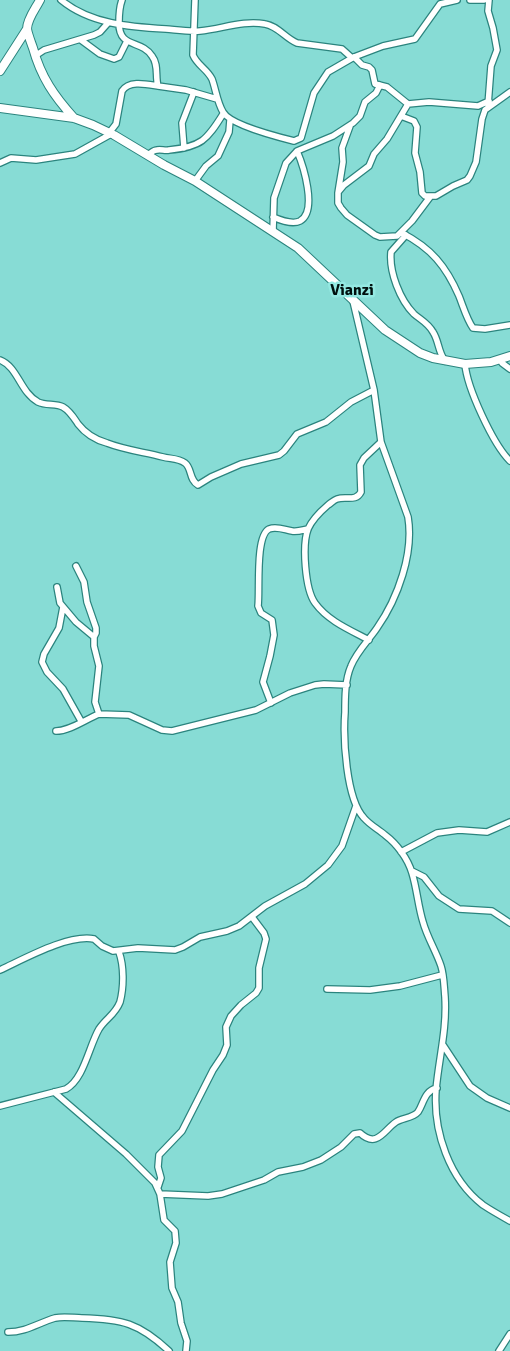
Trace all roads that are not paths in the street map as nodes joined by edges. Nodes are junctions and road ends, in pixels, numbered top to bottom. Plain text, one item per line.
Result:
1 (40, 0) edge
2 (61, 0) edge
3 (122, 0) edge
4 (195, 0) edge
5 (457, 0) edge
6 (470, 0) edge
7 (484, 0) edge
8 (489, 0) edge
9 (108, 23) junction
10 (119, 24) junction
11 (27, 30) junction
12 (194, 31) junction
13 (81, 40) junction
14 (127, 41) junction
15 (35, 56) junction
16 (353, 57) junction
17 (0, 71) edge
18 (380, 85) junction
19 (158, 86) junction
20 (194, 92) junction
21 (510, 92) edge
22 (218, 99) junction
23 (489, 102) junction
24 (408, 104) junction
25 (0, 108) edge
26 (487, 109) junction
27 (223, 114) junction
28 (401, 116) junction
29 (74, 118) junction
30 (230, 120) junction
31 (350, 126) junction
32 (110, 133) junction
33 (184, 148) junction
34 (297, 150) junction
35 (147, 155) junction
36 (0, 163) edge
37 (195, 181) junction
38 (338, 194) junction
39 (430, 197) junction
40 (273, 217) junction
41 (273, 231) junction
42 (404, 234) junction
43 (353, 301) junction
44 (510, 325) edge
45 (510, 356) edge
46 (500, 359) junction
47 (0, 360) edge
48 (445, 361) junction
49 (465, 364) junction
50 (510, 369) edge
51 (374, 390) junction
52 (381, 442) junction
53 (510, 461) edge
54 (308, 529) junction
55 (76, 566) dead end
56 (57, 587) dead end
57 (64, 607) junction
58 (94, 637) junction
59 (369, 640) junction
60 (346, 685) junction
61 (271, 703) junction
62 (99, 714) junction
63 (82, 721) junction
64 (56, 731) dead end
65 (356, 806) junction
66 (510, 822) edge
67 (402, 852) junction
68 (412, 871) junction
69 (252, 917) junction
70 (510, 923) edge
71 (119, 952) junction
72 (0, 970) edge
73 (442, 975) junction
74 (327, 989) dead end
75 (444, 1045) junction
76 (437, 1088) junction
77 (54, 1092) junction
78 (0, 1106) edge
79 (510, 1108) edge
80 (158, 1187) junction
81 (160, 1194) junction
82 (510, 1221) edge
83 (8, 1332) dead end
84 (510, 1334) edge
85 (169, 1351) edge
86 (186, 1351) edge
87 (499, 1351) edge

1 - 11 street
2 - 9 street
3 - 10 street
4 - 12 street
5 - 16 street
6 - 7 street
8 - 23 street
9 - 10 street
9 - 13 street
10 - 12 street
10 - 14 street
11 - 15 street
11 - 17 street
12 - 16 street
12 - 22 street
13 - 14 street
13 - 15 street
14 - 19 street
15 - 29 street
16 - 18 street
16 - 30 street
18 - 24 street
18 - 31 street
19 - 20 street
19 - 32 street
20 - 22 street
20 - 33 street
21 - 26 street
22 - 27 street
23 - 24 street
23 - 26 street
24 - 28 street
25 - 29 street
26 - 39 street
27 - 30 street
27 - 33 street
28 - 38 street
28 - 39 street
29 - 32 street
30 - 37 street
31 - 34 street
31 - 38 street
32 - 35 street
32 - 36 street
33 - 35 street
34 - 40 street
34 - 40 street
35 - 37 street
37 - 41 street
38 - 42 street
39 - 42 street
40 - 41 street
41 - 43 street
42 - 44 street
42 - 48 street
43 - 48 street
43 - 51 street
45 - 46 street
46 - 49 street
46 - 50 street
47 - 51 street
48 - 49 street
49 - 53 street
51 - 52 street
52 - 54 street
52 - 59 street
54 - 59 street
54 - 61 street
55 - 58 street
56 - 57 street
57 - 58 street
57 - 63 street
58 - 62 street
59 - 60 street
60 - 61 street
60 - 65 street
61 - 62 street
62 - 63 street
63 - 64 street
65 - 67 street
65 - 69 street
66 - 67 street
67 - 68 street
68 - 70 street
68 - 73 street
69 - 71 street
69 - 80 street
71 - 72 street
71 - 77 street
73 - 74 street
73 - 75 street
75 - 76 street
75 - 79 street
76 - 81 street
76 - 82 street
77 - 78 street
77 - 80 street
80 - 81 street
81 - 86 street
83 - 85 street
84 - 87 street

